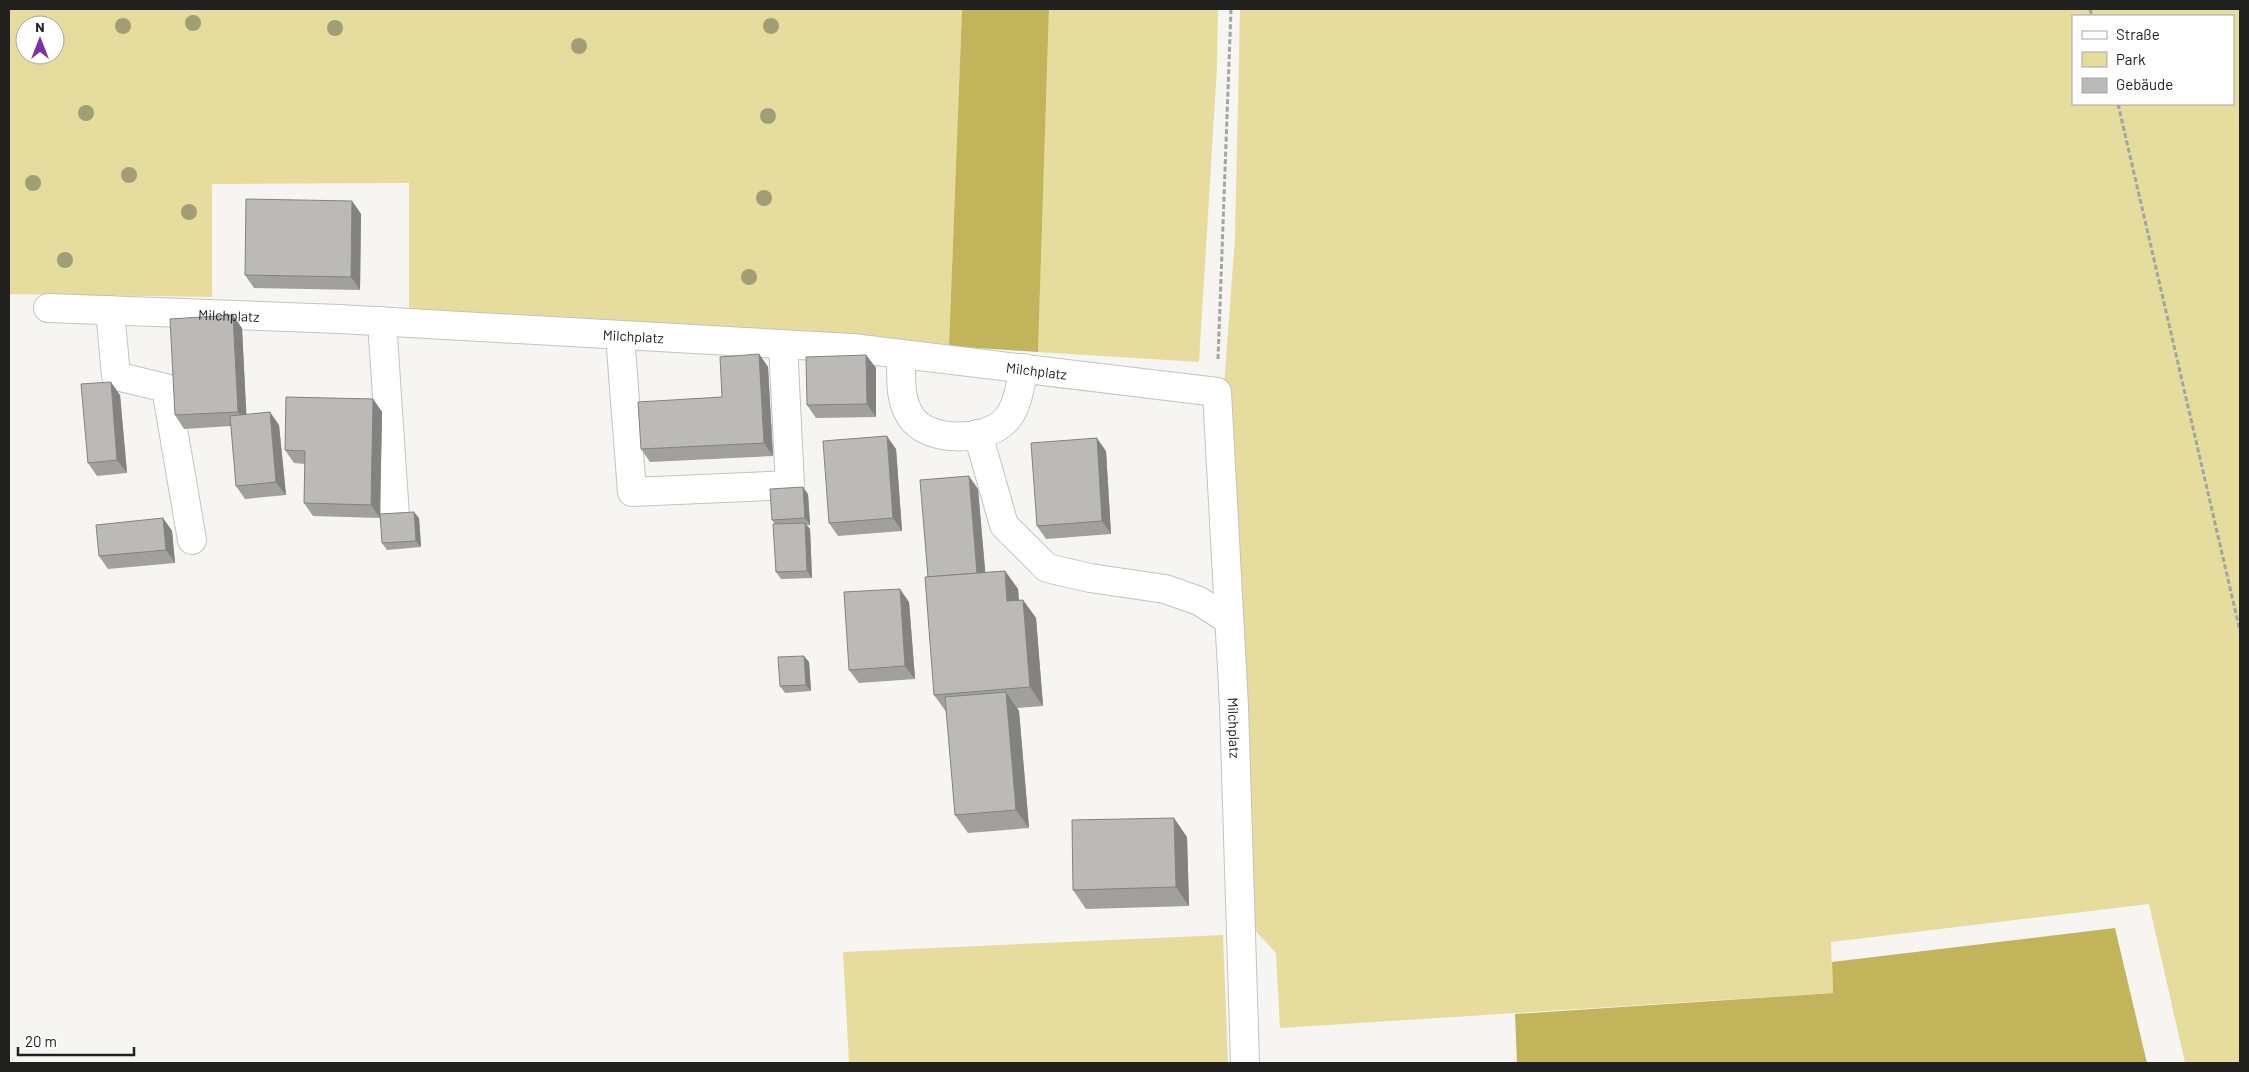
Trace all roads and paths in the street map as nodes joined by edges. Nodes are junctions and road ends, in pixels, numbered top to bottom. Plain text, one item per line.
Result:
1 (1231, 9) edge
2 (2118, 105) edge
3 (48, 308) dead end
4 (110, 310) junction
5 (382, 321) junction
6 (620, 335) junction
7 (783, 344) junction
8 (901, 354) junction
9 (1024, 368) junction
10 (1217, 392) junction
11 (978, 434) junction
12 (395, 516) edge
13 (192, 540) dead end
14 (1229, 620) junction
15 (2240, 631) edge
16 (1245, 1063) edge

1 - 10 path
2 - 15 path
3 - 4 street, Milchplatz
4 - 5 street, Milchplatz
4 - 13 street
5 - 6 street, Milchplatz
5 - 12 street
6 - 7 street, Milchplatz
6 - 7 street
7 - 8 street, Milchplatz
8 - 9 street, Milchplatz
8 - 11 street
9 - 10 street, Milchplatz
9 - 11 street
10 - 14 street, Milchplatz
11 - 14 street
14 - 16 street, Milchplatz

